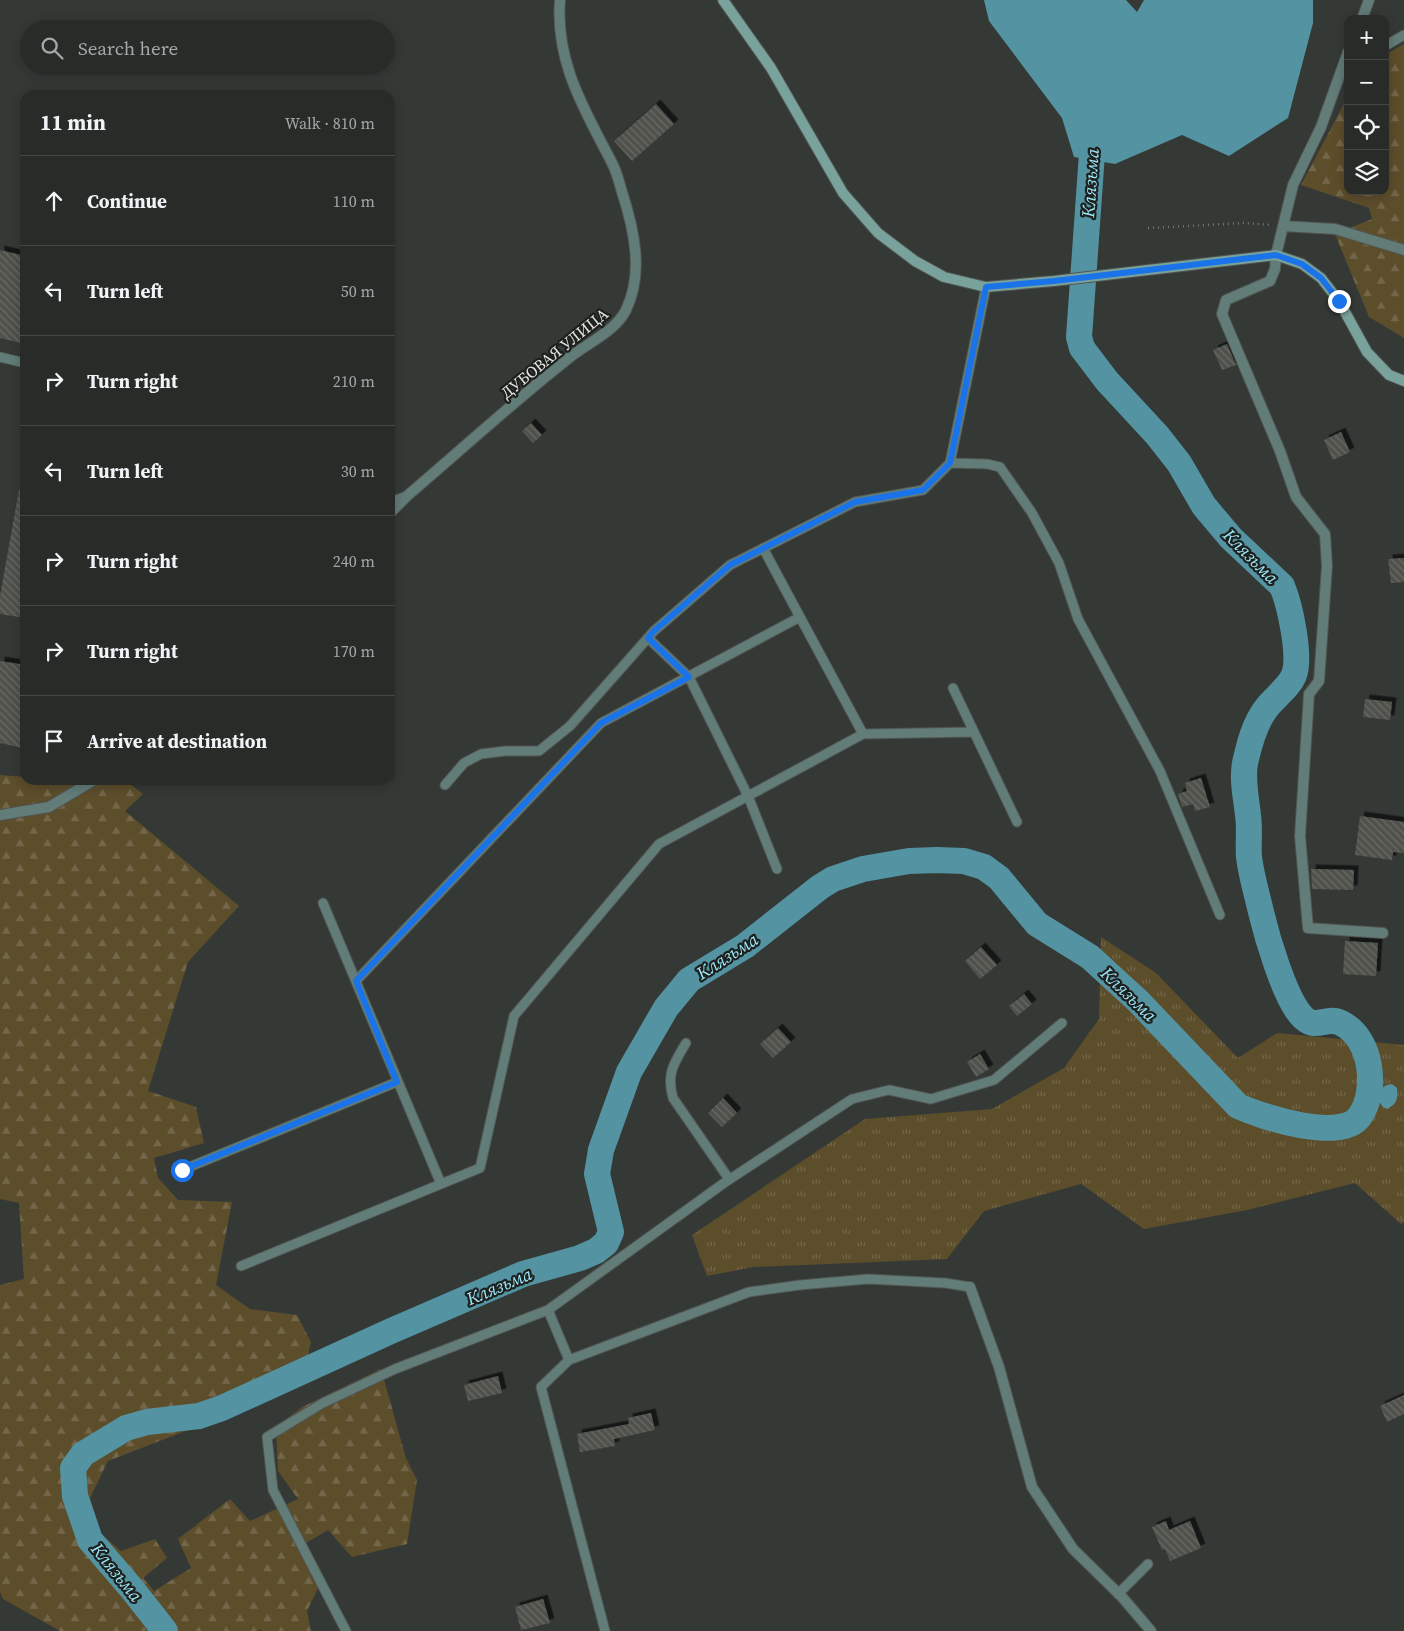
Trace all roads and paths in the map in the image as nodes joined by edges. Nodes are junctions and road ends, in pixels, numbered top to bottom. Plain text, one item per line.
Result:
1 (560, 0) edge
2 (723, 0) edge
3 (1369, 0) edge
4 (1363, 15) edge
5 (1404, 35) edge
6 (1389, 44) edge
7 (1344, 69) edge
8 (1283, 226) junction
9 (1148, 228) dead end
10 (1404, 250) edge
11 (1276, 255) junction
12 (986, 287) junction
13 (0, 357) edge
14 (20, 362) edge
15 (1404, 381) edge
16 (950, 463) junction
17 (407, 496) junction
18 (395, 500) edge
19 (395, 508) edge
20 (763, 548) junction
21 (800, 617) junction
22 (648, 638) junction
23 (689, 677) junction
24 (953, 688) dead end
25 (974, 732) junction
26 (863, 734) junction
27 (86, 785) edge
28 (445, 785) dead end
29 (748, 796) junction
30 (0, 815) edge
31 (1017, 822) dead end
32 (777, 869) dead end
33 (323, 903) dead end
34 (1220, 915) dead end
35 (1383, 933) dead end
36 (356, 981) junction
37 (1062, 1023) dead end
38 (686, 1043) dead end
39 (397, 1082) junction
40 (182, 1170) dead end
41 (729, 1179) junction
42 (441, 1184) junction
43 (241, 1266) dead end
44 (970, 1288) joint
45 (548, 1310) junction
46 (569, 1360) junction
47 (1148, 1564) dead end
48 (1118, 1594) junction
49 (346, 1631) edge
50 (605, 1631) edge
51 (1151, 1631) edge

1 - 17 street, ДУБОВАЯ УЛИЦА
2 - 12 street
3 - 4 street
5 - 6 lane
7 - 8 street
8 - 9 path
8 - 10 street
8 - 11 street
11 - 12 street
11 - 15 street
11 - 35 street
12 - 16 lane
13 - 14 lane
16 - 20 lane
16 - 34 lane
17 - 18 lane
17 - 19 street, ДУБОВАЯ УЛИЦА
20 - 21 lane
20 - 22 lane
21 - 23 lane
21 - 26 lane
22 - 23 lane
22 - 28 lane
23 - 29 lane
23 - 36 lane
24 - 25 lane
25 - 26 lane
25 - 31 lane
26 - 29 lane
27 - 30 street
29 - 32 lane
29 - 42 lane
33 - 36 lane
36 - 39 lane
37 - 41 lane
38 - 41 lane
39 - 40 lane
39 - 42 lane
41 - 45 lane
42 - 43 lane
44 - 46 lane
44 - 48 street
45 - 46 lane
45 - 49 lane
46 - 50 lane
47 - 48 lane
48 - 51 street

